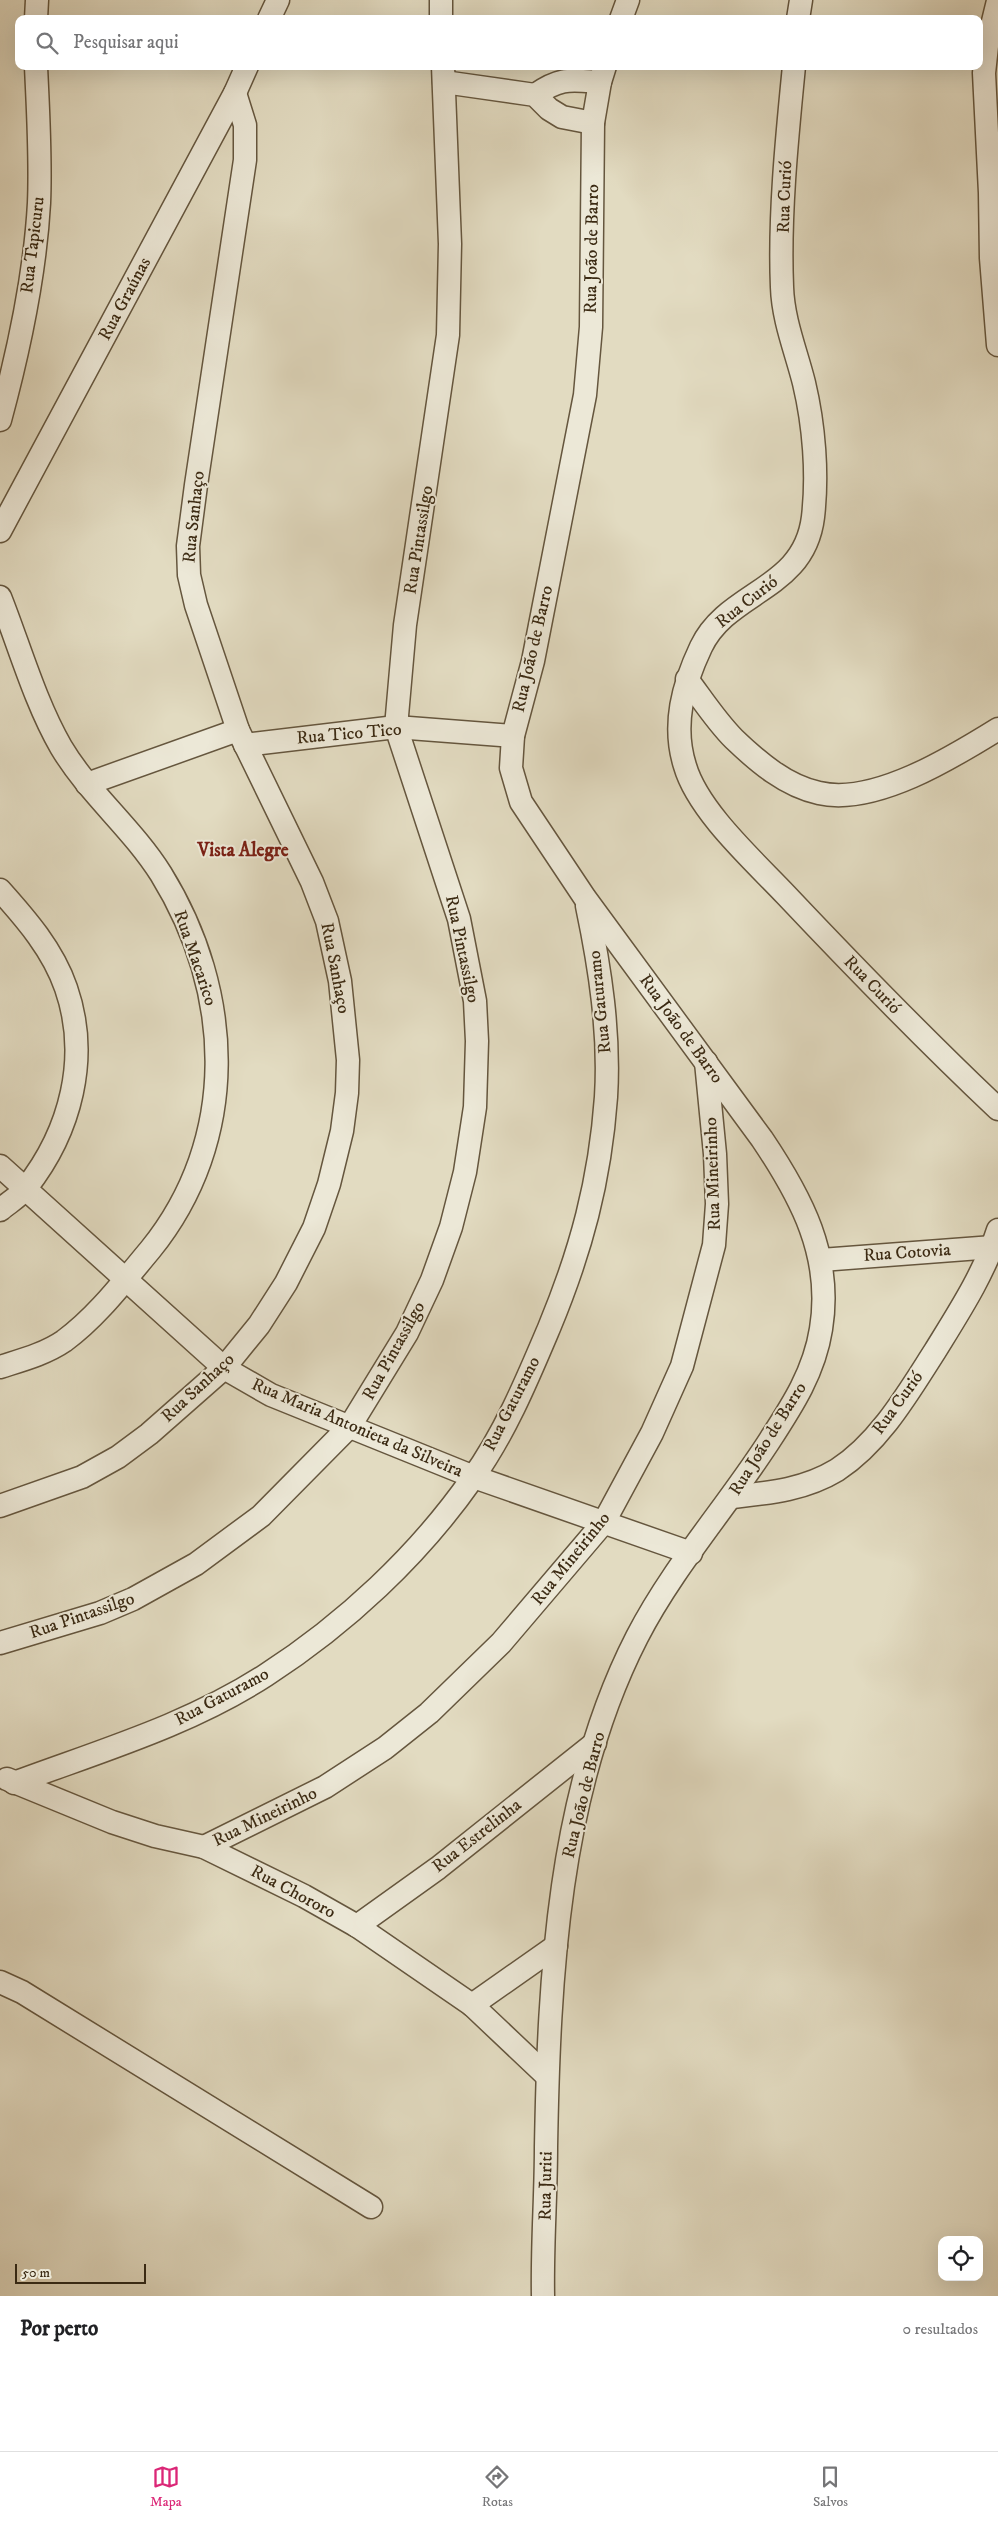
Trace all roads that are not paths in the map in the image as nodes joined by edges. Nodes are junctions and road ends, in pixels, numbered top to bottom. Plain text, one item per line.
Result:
1 (37, 0) edge
2 (278, 0) edge
3 (440, 0) edge
4 (628, 0) edge
5 (801, 0) edge
6 (998, 1) edge
7 (36, 15) edge
8 (271, 15) edge
9 (441, 15) edge
10 (622, 15) edge
11 (799, 15) edge
12 (36, 70) edge
13 (245, 70) edge
14 (794, 70) edge
15 (444, 74) edge
16 (603, 74) edge
17 (235, 93) junction
18 (535, 95) junction
19 (594, 123) junction
20 (994, 258) edge
21 (998, 346) edge
22 (0, 420) edge
23 (2, 519) edge
24 (0, 597) edge
25 (687, 680) junction
26 (396, 727) junction
27 (998, 729) edge
28 (513, 736) junction
29 (242, 737) junction
30 (87, 784) junction
31 (0, 890) edge
32 (585, 898) junction
33 (706, 1061) junction
34 (998, 1109) edge
35 (0, 1166) edge
36 (25, 1190) junction
37 (0, 1210) edge
38 (995, 1239) edge
39 (821, 1260) junction
40 (126, 1280) junction
41 (0, 1367) edge
42 (224, 1368) junction
43 (350, 1426) junction
44 (474, 1477) junction
45 (732, 1497) junction
46 (0, 1506) edge
47 (604, 1522) junction
48 (691, 1553) junction
49 (0, 1643) edge
50 (595, 1743) junction
51 (7, 1779) edge
52 (204, 1847) junction
53 (357, 1926) junction
54 (556, 1946) junction
55 (0, 1982) edge
56 (472, 2005) junction
57 (547, 2076) junction
58 (371, 2207) dead end
59 (543, 2296) edge

1 - 7 street
2 - 8 street
3 - 9 street
4 - 10 street
5 - 11 street
6 - 20 street
12 - 22 street, Rua Tapicuru
13 - 17 street, Rua Graúnas
14 - 25 street, Rua Curió
15 - 18 street
15 - 26 street, Rua Pintassilgo
16 - 18 street
16 - 19 street, Rua João de Barro
17 - 23 street, Rua Graúnas
17 - 29 street, Rua Sanhaço
18 - 19 street
19 - 28 street, Rua João de Barro
20 - 21 street
24 - 30 street, Rua Macarico
25 - 27 street
25 - 34 street, Rua Curió
26 - 28 street, Rua Tico Tico
26 - 29 street, Rua Tico Tico
26 - 43 street, Rua Pintassilgo
28 - 32 street, Rua João de Barro
29 - 30 street, Rua Tico Tico
29 - 42 street, Rua Sanhaço
30 - 40 street, Rua Macarico
31 - 36 street
32 - 33 street, Rua João de Barro
32 - 44 street, Rua Gaturamo
33 - 39 street, Rua João de Barro
33 - 47 street, Rua Mineirinho
35 - 36 street, Rua Maria Antonieta da Silveira
36 - 37 street
36 - 40 street, Rua Maria Antonieta da Silveira
38 - 39 street, Rua Cotovia
38 - 45 street, Rua Curió
39 - 45 street, Rua João de Barro
40 - 41 street, Rua Macarico
40 - 42 street, Rua Maria Antonieta da Silveira
42 - 43 street, Rua Maria Antonieta da Silveira
42 - 46 street, Rua Sanhaço
43 - 44 street, Rua Maria Antonieta da Silveira
43 - 49 street, Rua Pintassilgo
44 - 47 street, Rua Maria Antonieta da Silveira
44 - 51 street, Rua Gaturamo
45 - 48 street, Rua João de Barro
47 - 48 street, Rua Maria Antonieta da Silveira
47 - 52 street, Rua Mineirinho
48 - 50 street, Rua João de Barro
50 - 53 street, Rua Estrelinha
50 - 54 street, Rua João de Barro
51 - 52 street, Rua Chororo
52 - 53 street, Rua Chororo
53 - 56 street, Rua Chororo
54 - 56 street
54 - 57 street, Rua João de Barro
55 - 58 street
56 - 57 street, Rua Chororo
57 - 59 street, Rua Juriti

